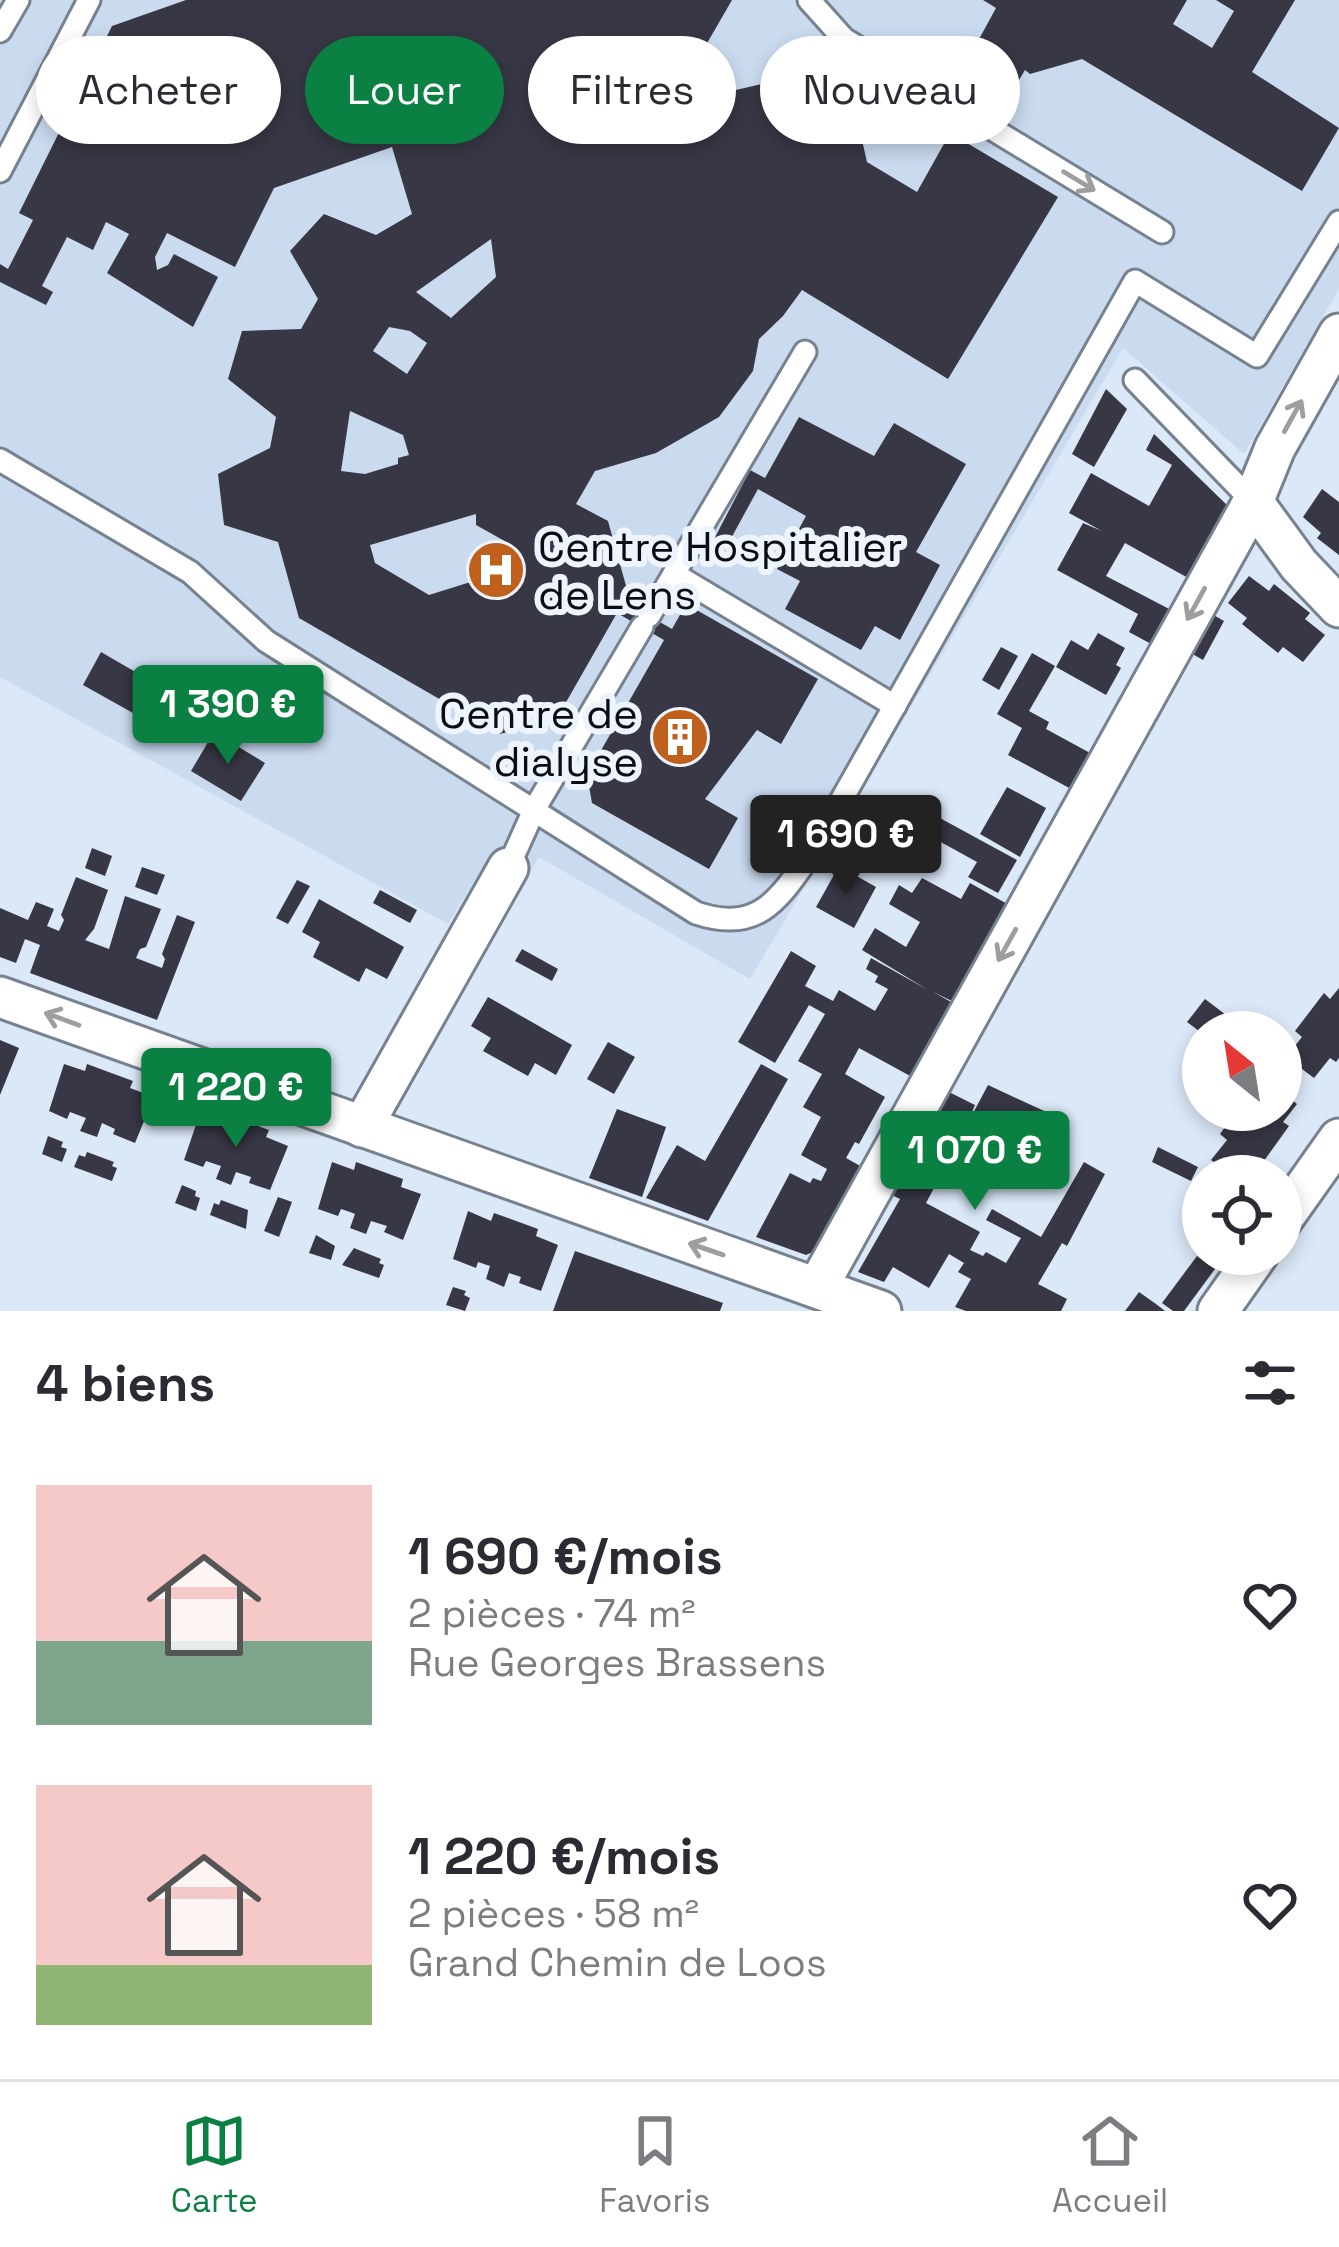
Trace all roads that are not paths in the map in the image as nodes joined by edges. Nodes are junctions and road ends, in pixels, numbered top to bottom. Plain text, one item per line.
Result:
1 (18, 0) edge
2 (89, 0) edge
3 (808, 0) edge
4 (0, 31) edge
5 (0, 171) edge
6 (1339, 222) edge
7 (1162, 232) dead end
8 (1339, 334) edge
9 (805, 352) dead end
10 (1135, 380) dead end
11 (0, 460) edge
12 (1253, 502) junction
13 (674, 574) junction
14 (1339, 607) edge
15 (895, 706) junction
16 (535, 808) junction
17 (508, 868) joint
18 (0, 997) edge
19 (362, 1127) junction
20 (1339, 1139) edge
21 (1302, 1191) edge
22 (1243, 1275) edge
23 (817, 1288) junction
24 (881, 1311) edge
25 (1217, 1311) edge

1 - 4 lane
2 - 5 lane
3 -> 7 lane
6 - 15 lane
12 -> 8 street
9 - 13 lane
10 - 12 lane
11 - 16 lane
12 - 14 street
12 -> 23 street
13 - 15 lane
13 - 16 lane
15 - 16 lane
16 - 17 lane
17 - 19 street
19 -> 18 street
23 -> 19 street
20 - 21 street
22 - 25 street
23 - 24 street

